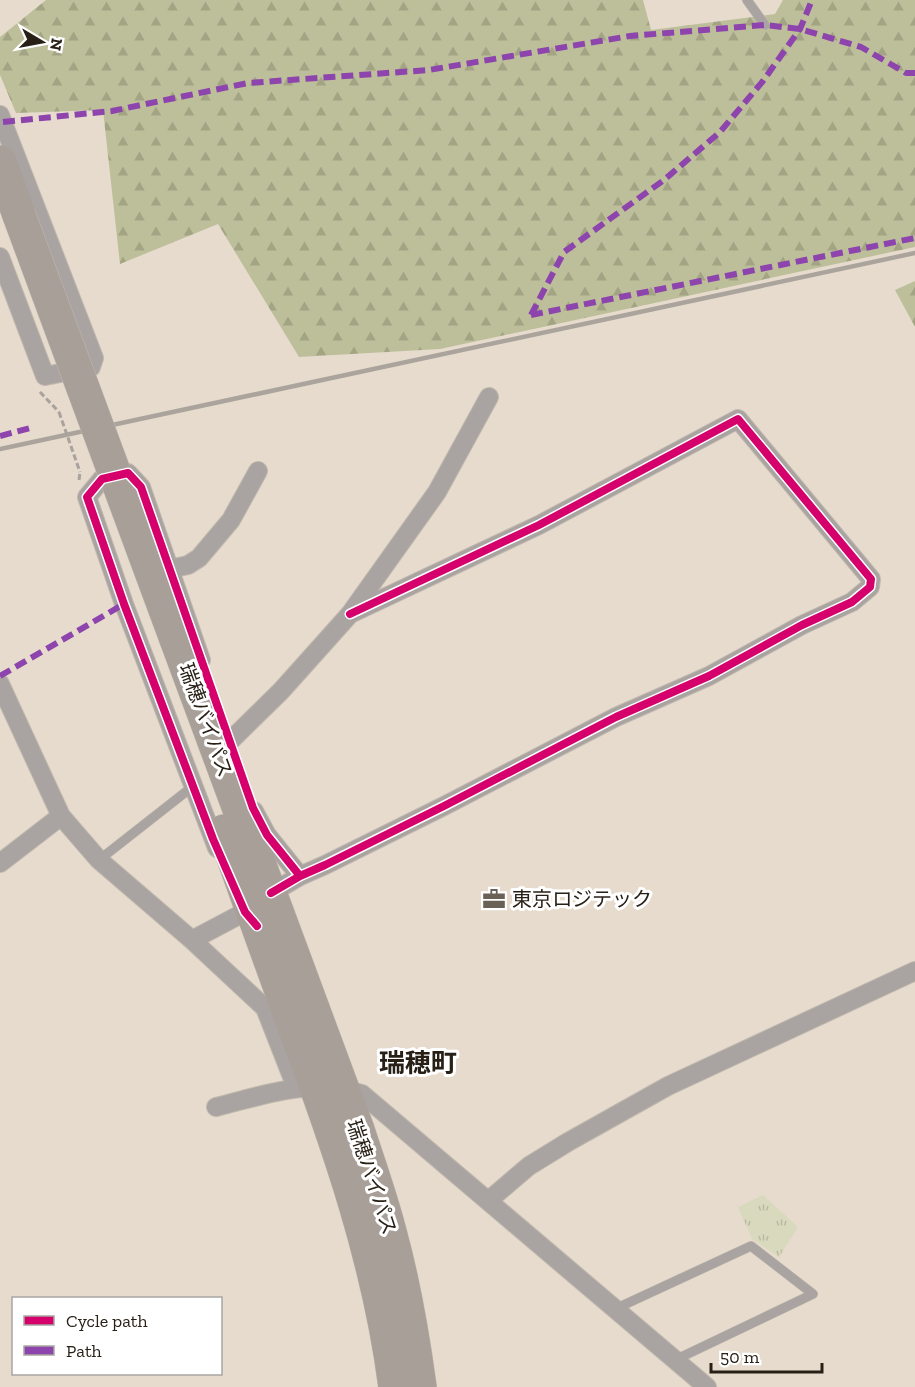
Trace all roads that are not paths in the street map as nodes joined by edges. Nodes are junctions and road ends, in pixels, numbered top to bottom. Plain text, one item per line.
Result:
1 (747, 0) edge
2 (765, 25) dead end
3 (0, 115) edge
4 (0, 162) edge
5 (7, 217) edge
6 (0, 257) edge
7 (489, 397) dead end
8 (258, 471) dead end
9 (170, 569) junction
10 (350, 614) junction
11 (0, 684) edge
12 (229, 742) junction
13 (192, 787) junction
14 (61, 816) junction
15 (99, 860) junction
16 (0, 863) edge
17 (300, 876) junction
18 (258, 910) junction
19 (192, 940) junction
20 (915, 971) edge
21 (318, 1087) junction
22 (216, 1107) dead end
23 (488, 1201) junction
24 (615, 1309) junction
25 (675, 1359) junction
26 (395, 1387) edge
27 (420, 1387) edge
28 (708, 1387) edge

1 - 2 lane
3 - 6 street
4 - 5 highway, 瑞穂バイパス
5 - 18 highway, 瑞穂バイパス, bridge
7 - 10 street
8 - 9 street
9 - 12 street
9 - 13 street
10 - 12 street
10 - 17 street
11 - 14 street
12 - 17 street
13 - 15 lane
13 - 18 street
14 - 15 street
14 - 16 street
15 - 19 street
17 - 18 street
18 - 19 street
18 - 21 highway, 瑞穂バイパス
19 - 21 street
20 - 23 street
21 - 22 street
21 - 23 street
21 - 26 highway, 瑞穂バイパス
21 - 27 highway, 瑞穂バイパス
23 - 24 street
24 - 25 street
24 - 25 lane
25 - 28 street

